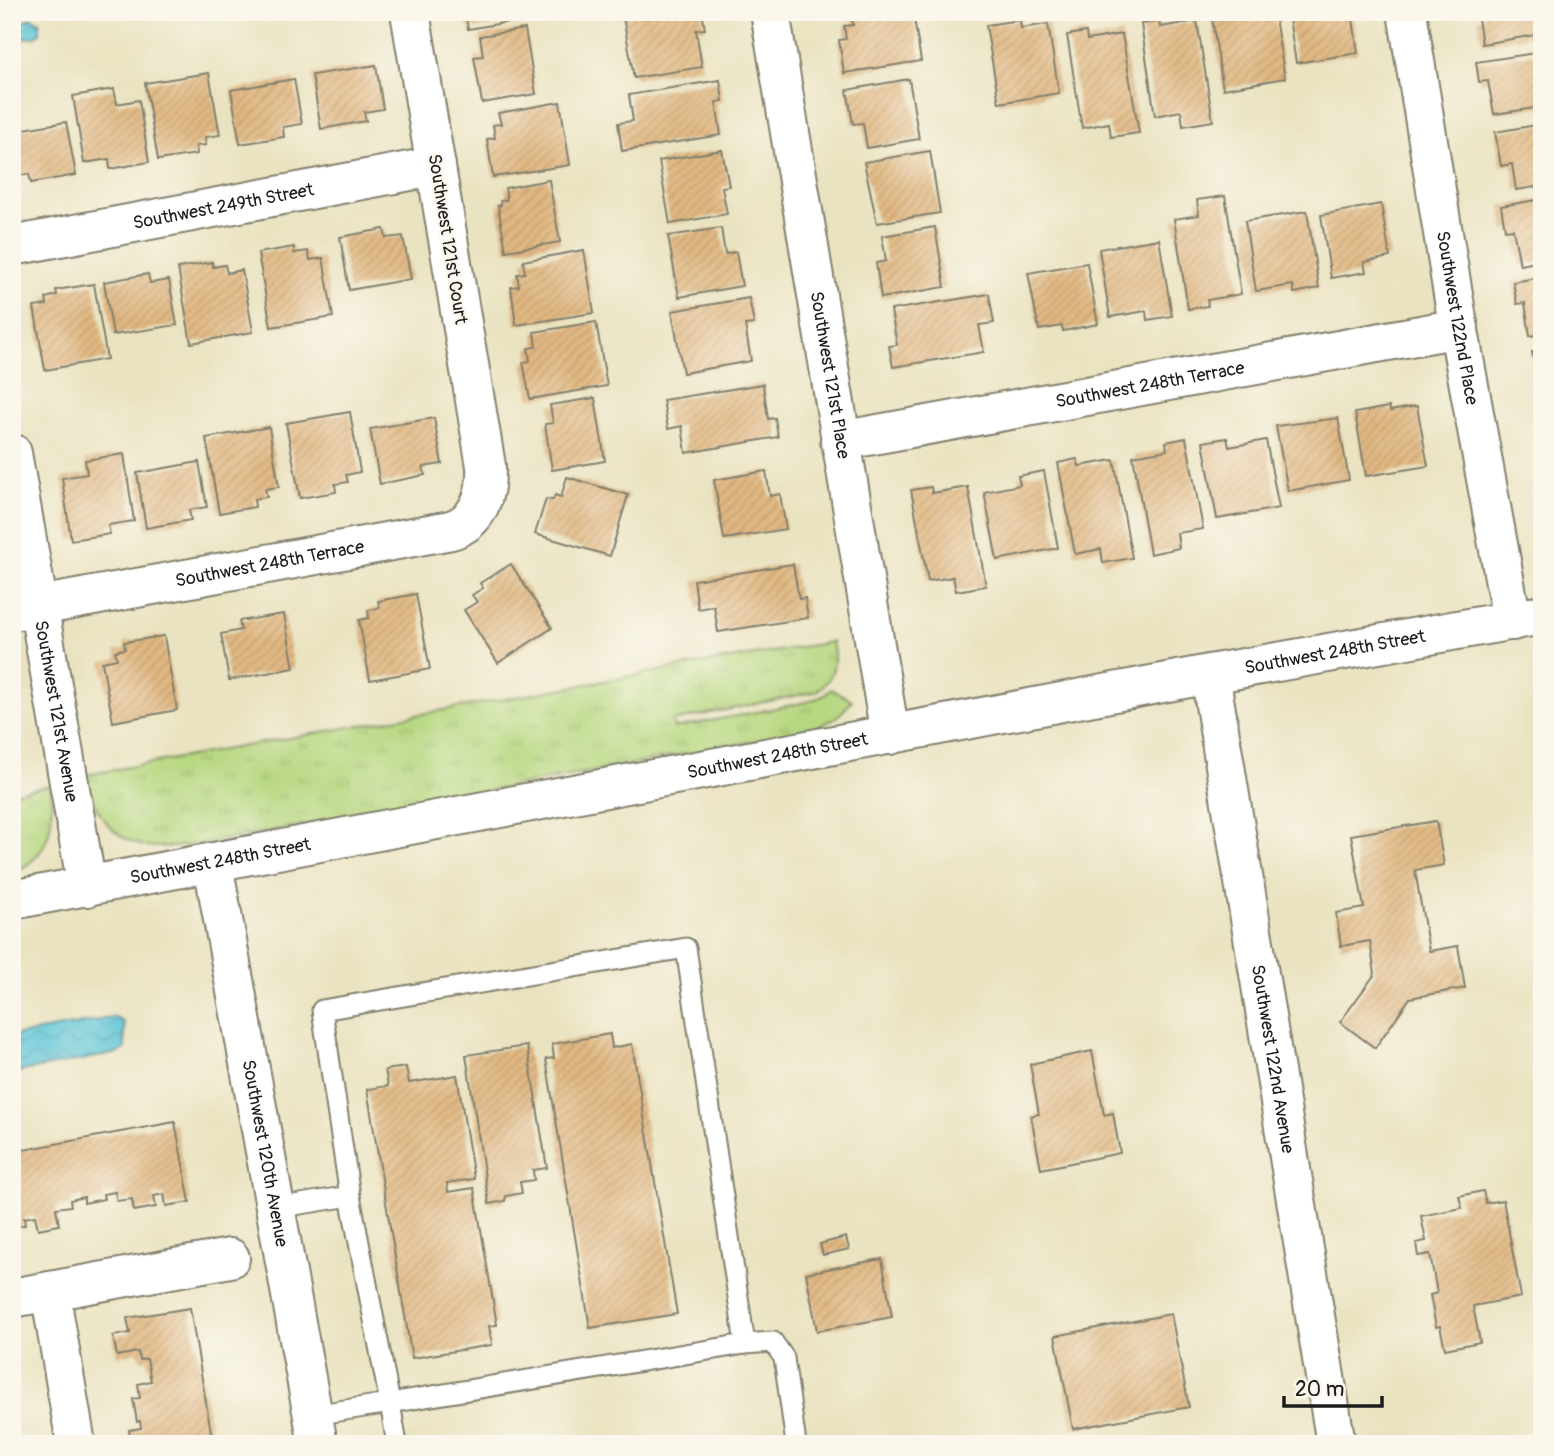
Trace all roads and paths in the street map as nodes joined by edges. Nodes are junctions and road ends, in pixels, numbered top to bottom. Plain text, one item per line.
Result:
1 (410, 12) edge
2 (770, 12) edge
3 (1407, 12) edge
4 (436, 166) junction
5 (12, 246) edge
6 (1458, 328) junction
7 (840, 441) junction
8 (12, 453) edge
9 (486, 466) joint
10 (25, 608) edge
11 (1527, 618) edge
12 (1210, 674) junction
13 (891, 735) junction
14 (213, 864) junction
15 (87, 887) junction
16 (12, 900) edge
17 (350, 1196) junction
18 (276, 1208) junction
19 (230, 1258) dead end
20 (50, 1291) junction
21 (12, 1298) edge
22 (745, 1344) junction
23 (390, 1403) junction
24 (315, 1429) edge
25 (76, 1444) edge
26 (397, 1444) edge
27 (796, 1444) edge
28 (1336, 1444) edge

1 - 4 street, Southwest 121st Court
2 - 7 street, Southwest 121st Place
3 - 6 street, Southwest 122nd Place
4 - 5 street, Southwest 249th Street
4 - 9 street, Southwest 121st Court
6 - 7 street, Southwest 248th Terrace
6 - 11 street, Southwest 122nd Place
7 - 13 street, Southwest 121st Place
8 - 10 street, Southwest 121st Avenue
9 - 10 street, Southwest 248th Terrace
10 - 15 street, Southwest 121st Avenue
11 - 12 street, Southwest 248th Street
12 - 13 street, Southwest 248th Street
12 - 28 street, Southwest 122nd Avenue
13 - 14 street, Southwest 248th Street
14 - 15 street, Southwest 248th Street
14 - 18 street, Southwest 120th Avenue
15 - 16 street, Southwest 248th Street
17 - 18 lane
17 - 22 lane
17 - 23 lane
18 - 24 street, Southwest 120th Avenue
19 - 20 street
20 - 21 street
20 - 25 street
22 - 23 lane
22 - 27 lane
23 - 24 lane
23 - 26 lane

